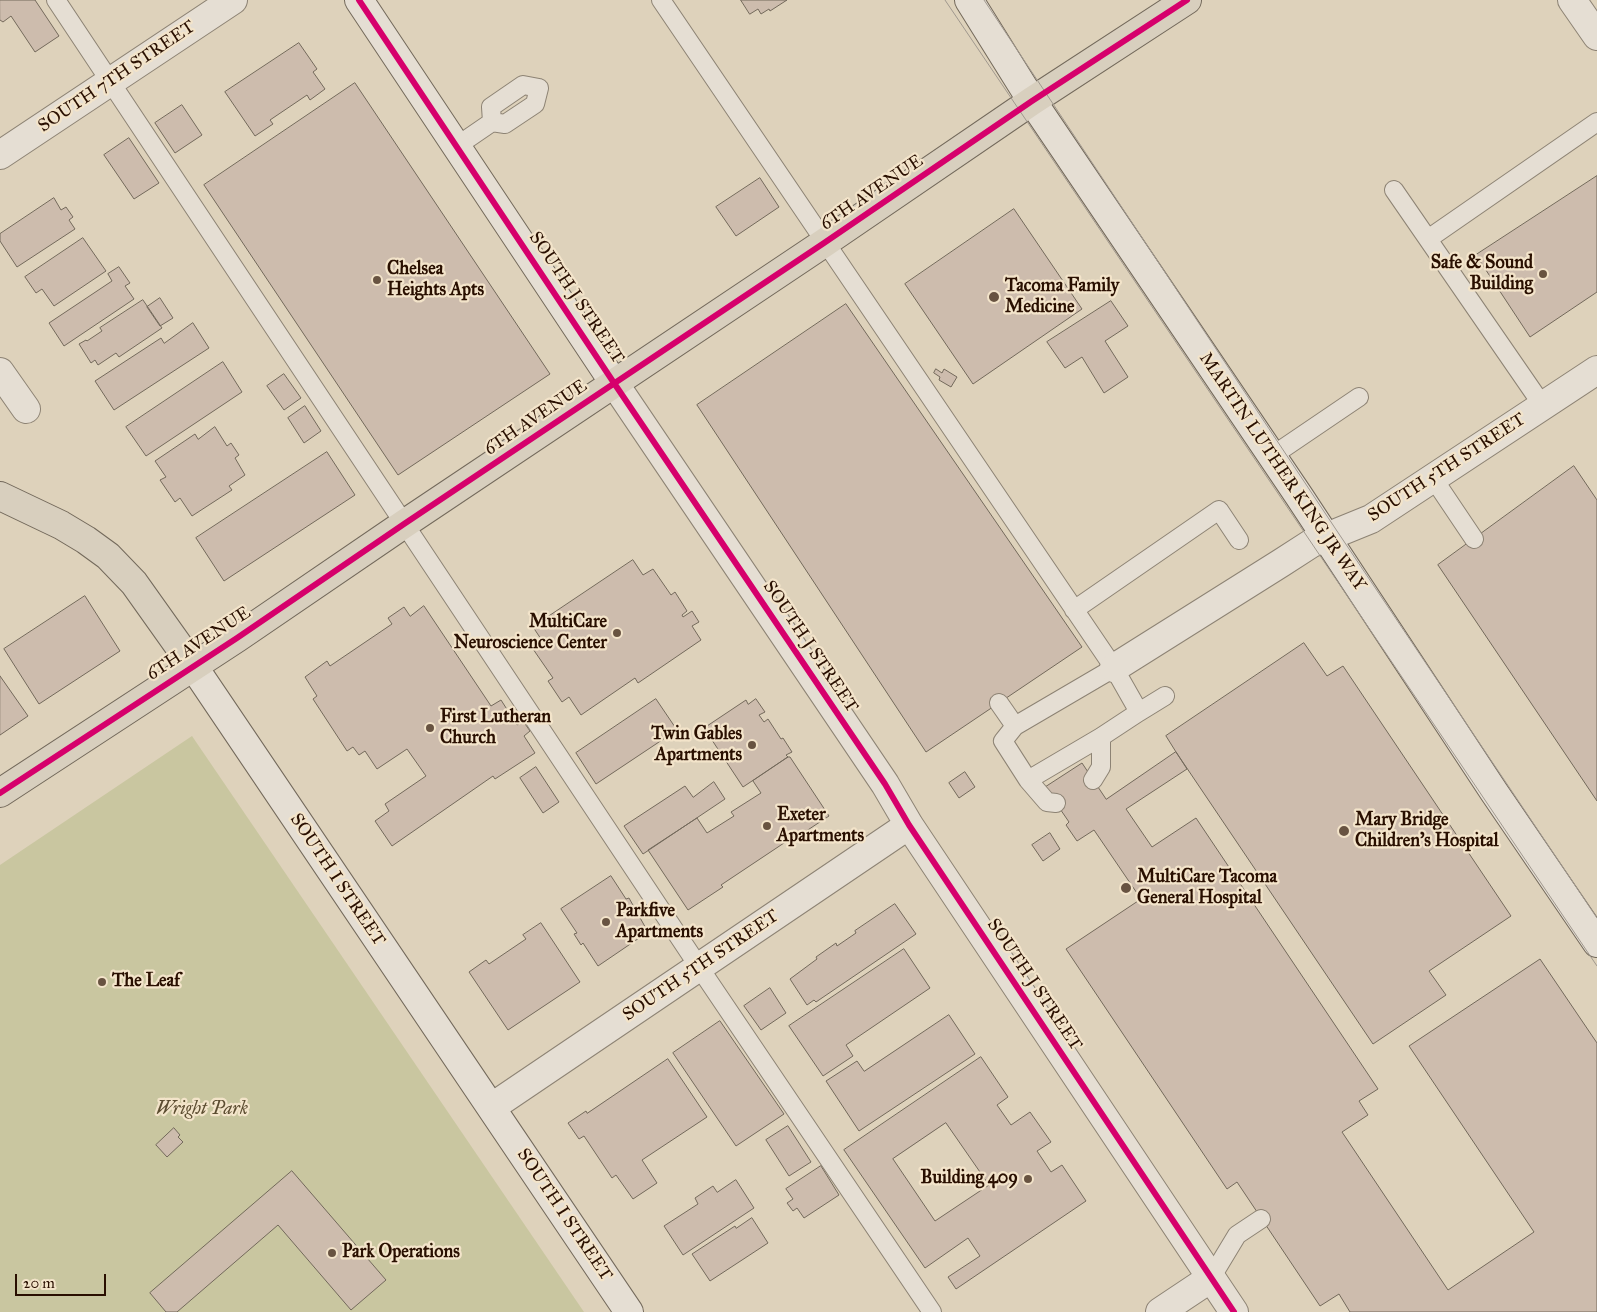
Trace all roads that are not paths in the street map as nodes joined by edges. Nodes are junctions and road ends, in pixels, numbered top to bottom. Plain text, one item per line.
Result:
1 (56, 0) edge
2 (233, 0) edge
3 (359, 0) edge
4 (660, 0) edge
5 (969, 0) edge
6 (1187, 0) edge
7 (1572, 0) edge
8 (1597, 36) edge
9 (111, 81) junction
10 (1032, 101) junction
11 (492, 122) dead end
12 (1597, 122) edge
13 (457, 146) junction
14 (0, 155) edge
15 (1394, 190) dead end
16 (1428, 239) junction
17 (824, 244) junction
18 (1597, 370) edge
19 (0, 372) edge
20 (614, 383) junction
21 (1359, 397) dead end
22 (1544, 406) junction
23 (26, 409) dead end
24 (1272, 456) junction
25 (1434, 478) junction
26 (0, 496) edge
27 (404, 524) junction
28 (1326, 537) junction
29 (1474, 539) dead end
30 (1239, 540) dead end
31 (1074, 610) junction
32 (193, 666) junction
33 (1114, 668) junction
34 (1165, 696) dead end
35 (999, 703) dead end
36 (1139, 712) junction
37 (1016, 726) junction
38 (1101, 737) junction
39 (1028, 780) junction
40 (1093, 780) dead end
41 (0, 793) edge
42 (1056, 803) dead end
43 (909, 825) junction
44 (1597, 943) edge
45 (699, 967) junction
46 (492, 1107) junction
47 (1261, 1219) dead end
48 (1210, 1278) junction
49 (629, 1312) edge
50 (932, 1312) edge
51 (1160, 1312) edge
52 (1234, 1312) edge

1 - 9 lane
2 - 9 street, SOUTH 7TH STREET
3 - 13 street, SOUTH J STREET
4 - 17 lane
5 - 10 street, MARTIN LUTHER KING JR WAY
6 - 10 main road, 6TH AVENUE
7 - 8 street
9 - 14 street, SOUTH 7TH STREET
9 - 27 lane
10 - 17 main road, 6TH AVENUE
10 - 24 street, MARTIN LUTHER KING JR WAY
11 - 13 lane
12 - 16 lane
13 - 20 street, SOUTH J STREET
15 - 16 lane
16 - 22 lane
17 - 20 main road, 6TH AVENUE
17 - 31 lane
18 - 22 street, SOUTH 5TH STREET
19 - 23 street
20 - 27 main road, 6TH AVENUE
20 - 43 street, SOUTH J STREET
21 - 24 lane
22 - 25 street, SOUTH 5TH STREET
24 - 28 street, MARTIN LUTHER KING JR WAY
25 - 28 street, SOUTH 5TH STREET
25 - 29 lane
26 - 32 main road, SOUTH I STREET
27 - 32 main road, 6TH AVENUE
27 - 45 lane
28 - 33 street, SOUTH 5TH STREET
28 - 44 street, MARTIN LUTHER KING JR WAY
30 - 31 lane
31 - 33 lane
32 - 41 main road, 6TH AVENUE
32 - 46 street, SOUTH I STREET
33 - 36 lane
33 - 37 lane
34 - 36 lane
35 - 37 lane
36 - 38 lane
37 - 39 lane
38 - 39 lane
38 - 40 lane
39 - 42 lane
43 - 45 street, SOUTH 5TH STREET
43 - 48 street, SOUTH J STREET
45 - 46 street, SOUTH 5TH STREET
45 - 50 lane
46 - 49 street, SOUTH I STREET
47 - 48 lane
48 - 51 street
48 - 52 street, SOUTH J STREET

